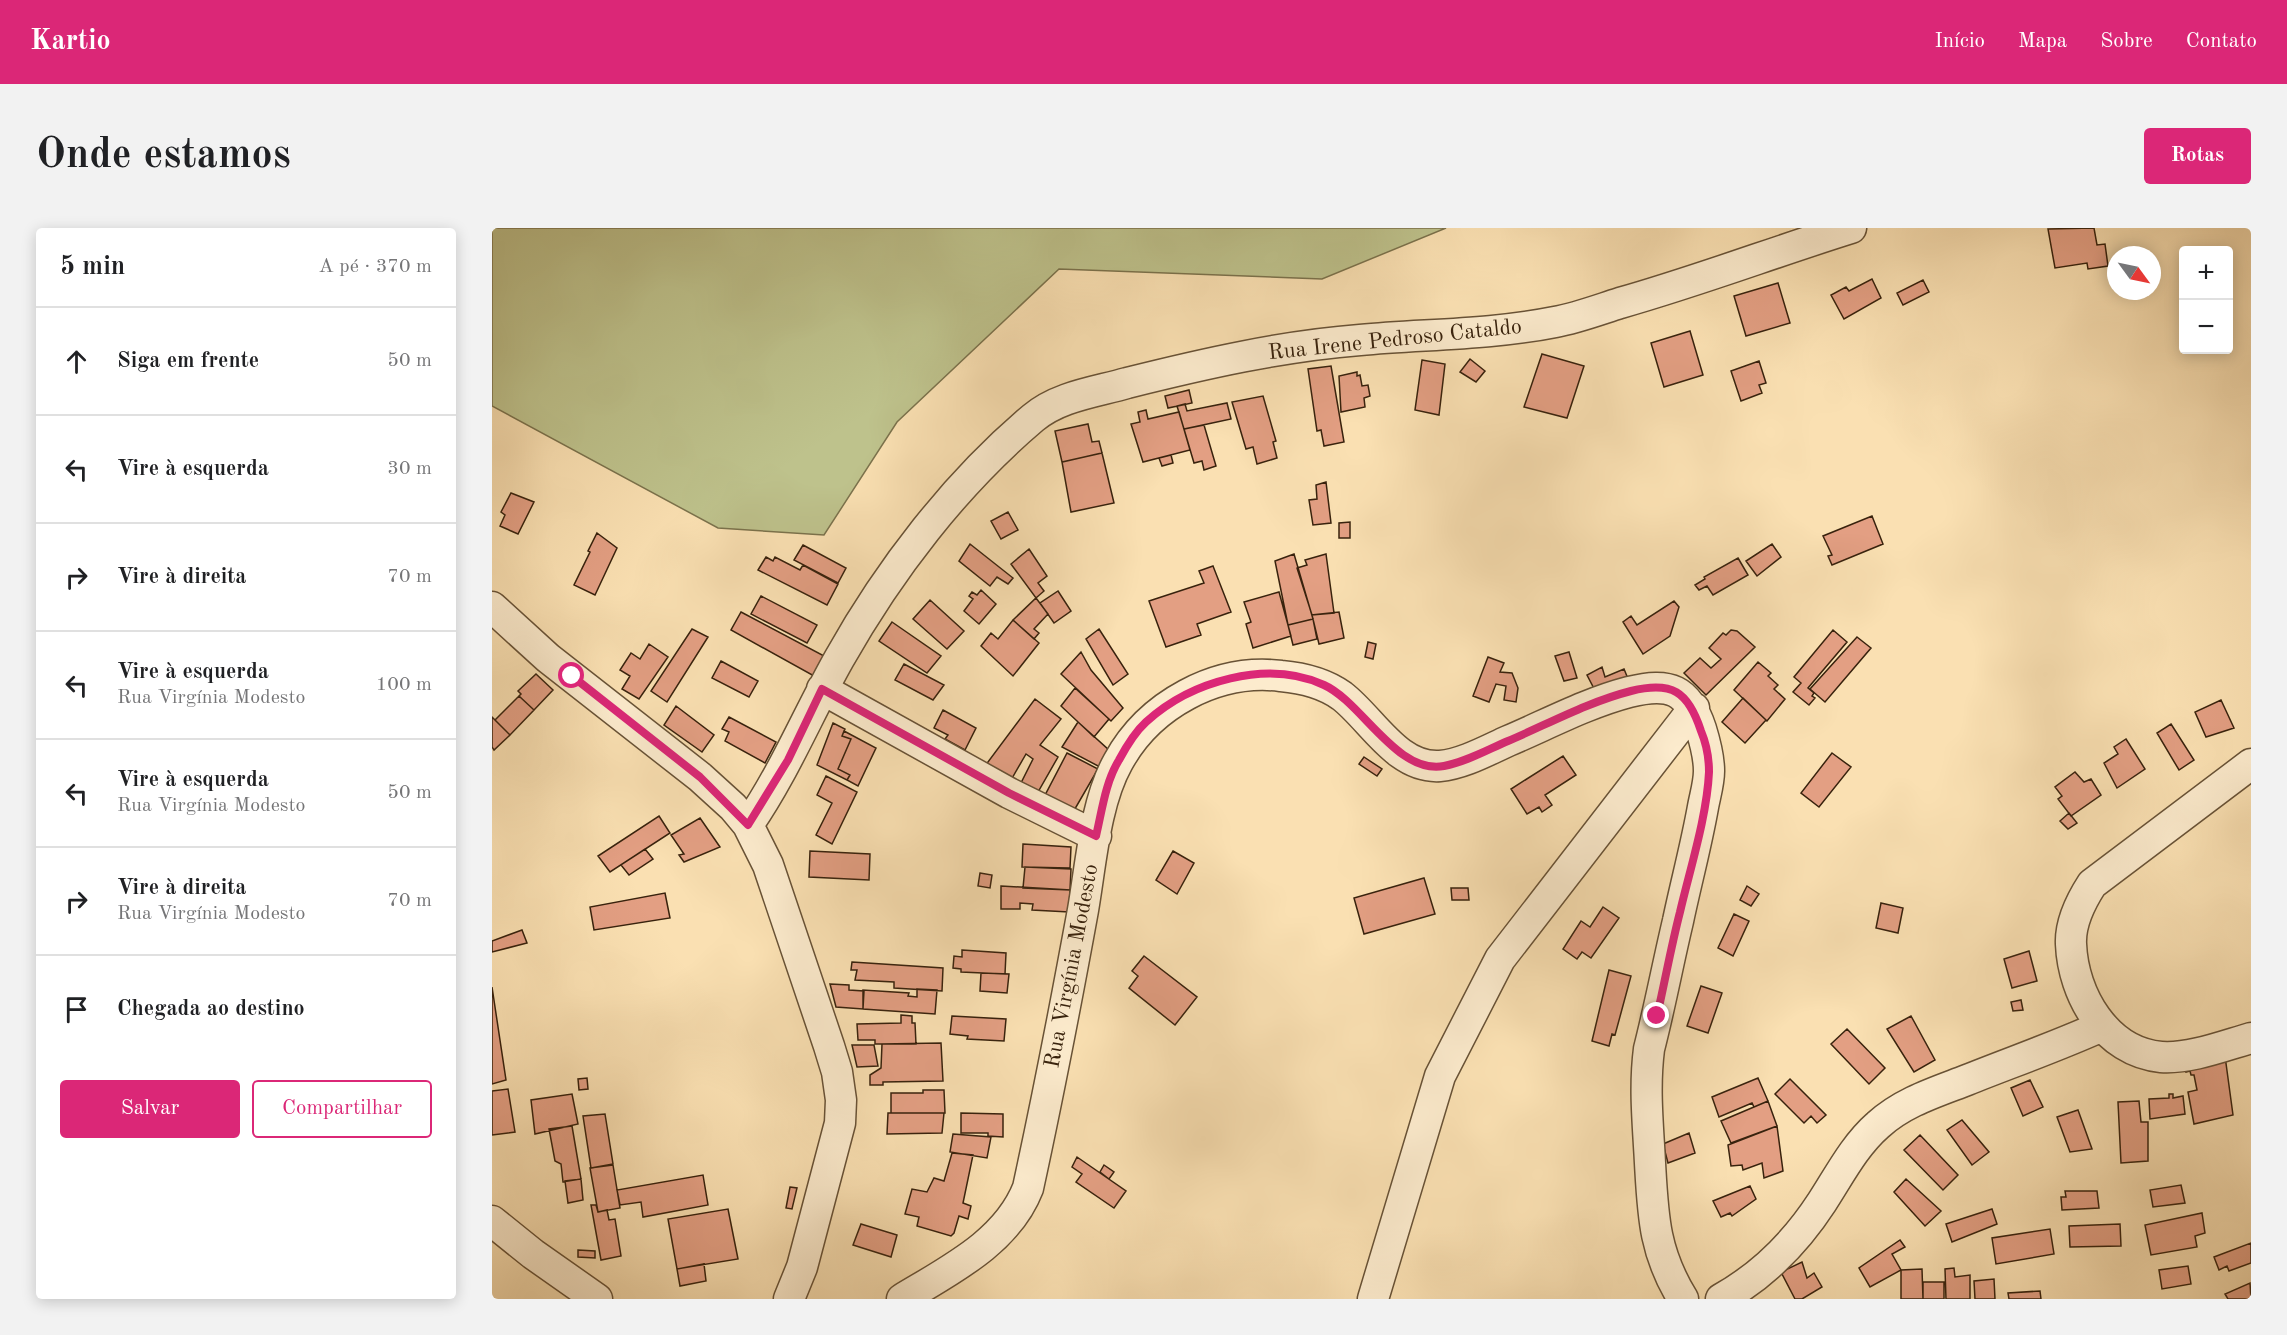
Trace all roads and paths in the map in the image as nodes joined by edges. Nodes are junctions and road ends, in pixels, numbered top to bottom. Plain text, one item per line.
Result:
1 (1851, 228) edge
2 (492, 607) edge
3 (822, 689) junction
4 (1694, 708) junction
5 (2251, 764) edge
6 (748, 825) junction
7 (1096, 836) junction
8 (2102, 1026) junction
9 (2251, 1038) edge
10 (492, 1221) edge
11 (597, 1299) edge
12 (789, 1299) edge
13 (902, 1299) edge
14 (1373, 1299) edge
15 (1683, 1299) edge
16 (1721, 1299) edge

1 - 3 street, Rua Irene Pedroso Cataldo
2 - 6 street
3 - 6 street, Rua Irene Pedroso Cataldo
3 - 7 street
4 - 7 street, Rua Virgínia Modesto
4 - 14 street
4 - 15 street
5 - 8 street
6 - 12 street
7 - 13 street, Rua Virgínia Modesto
8 - 9 street
8 - 16 street
10 - 11 street

